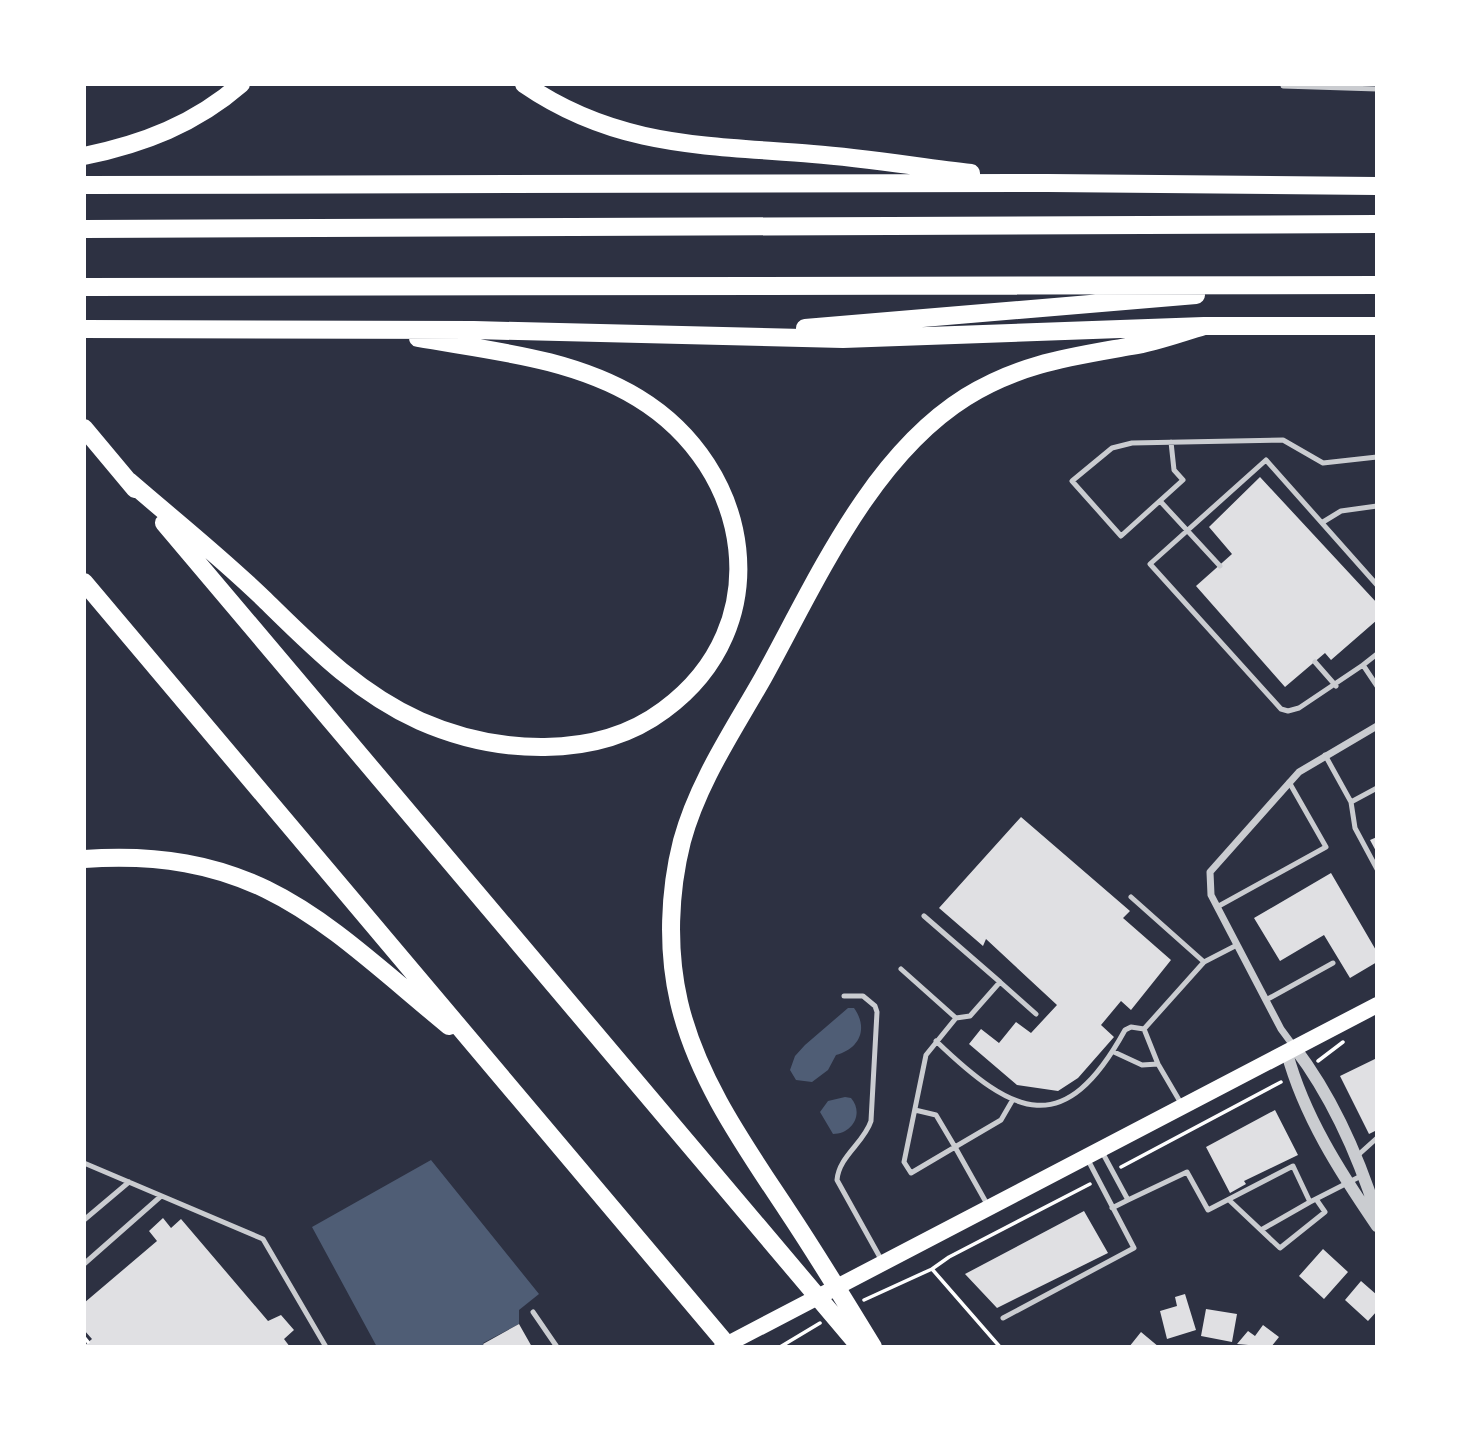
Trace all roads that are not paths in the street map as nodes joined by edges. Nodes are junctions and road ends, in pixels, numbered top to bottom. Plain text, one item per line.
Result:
1 (241, 84) edge
2 (524, 84) edge
3 (1283, 84) edge
4 (1377, 89) edge
5 (84, 156) edge
6 (1048, 183) junction
7 (84, 185) edge
8 (1377, 186) edge
9 (1377, 225) edge
10 (84, 229) edge
11 (1314, 285) junction
12 (1377, 285) edge
13 (84, 287) edge
14 (1377, 326) edge
15 (1204, 327) junction
16 (84, 329) edge
17 (369, 329) junction
18 (583, 332) junction
19 (84, 428) edge
20 (1171, 443) junction
21 (1377, 457) edge
22 (129, 481) junction
23 (1160, 501) junction
24 (1377, 506) edge
25 (1324, 523) junction
26 (1187, 531) junction
27 (1220, 566) dead end
28 (84, 582) edge
29 (1377, 584) edge
30 (1377, 654) edge
31 (1315, 662) dead end
32 (1363, 666) junction
33 (1336, 686) junction
34 (1377, 686) edge
35 (1377, 726) edge
36 (1325, 755) junction
37 (1289, 782) junction
38 (1377, 788) edge
39 (1351, 802) junction
40 (84, 859) edge
41 (1377, 869) edge
42 (1131, 897) dead end
43 (1217, 908) junction
44 (924, 916) dead end
45 (1237, 946) junction
46 (1204, 962) junction
47 (1334, 963) dead end
48 (901, 969) dead end
49 (1000, 982) junction
50 (844, 996) dead end
51 (1265, 1000) junction
52 (1377, 1005) edge
53 (1036, 1014) dead end
54 (956, 1018) junction
55 (1144, 1029) junction
56 (936, 1041) junction
57 (1291, 1051) junction
58 (1114, 1052) junction
59 (484, 1055) junction
60 (1158, 1064) junction
61 (1012, 1101) junction
62 (1183, 1107) junction
63 (915, 1110) junction
64 (1377, 1138) edge
65 (955, 1147) junction
66 (1094, 1153) junction
67 (1357, 1156) junction
68 (84, 1163) edge
69 (1364, 1174) junction
70 (130, 1182) junction
71 (1347, 1183) junction
72 (160, 1197) junction
73 (1128, 1200) junction
74 (1229, 1200) junction
75 (1313, 1201) junction
76 (989, 1208) junction
77 (1112, 1208) junction
78 (1377, 1215) edge
79 (84, 1220) edge
80 (1377, 1226) edge
81 (1261, 1230) junction
82 (883, 1263) junction
83 (84, 1264) edge
84 (533, 1312) dead end
85 (1003, 1318) dead end
86 (865, 1345) edge
87 (326, 1347) edge
88 (557, 1347) edge
89 (722, 1347) edge
90 (729, 1347) edge

1 - 5 highway
2 - 6 highway
3 - 4 lane
6 - 7 highway
6 - 8 highway
9 - 10 highway
11 - 12 highway
11 - 13 highway
11 - 18 highway
14 - 15 highway
15 - 18 highway
15 - 86 highway
16 - 17 highway
17 - 18 highway
17 - 22 highway
19 - 22 highway
20 - 21 lane
20 - 23 lane
20 - 23 lane
22 - 86 highway
23 - 26 lane
24 - 25 lane
25 - 26 lane
25 - 29 lane
26 - 27 lane
26 - 33 lane
28 - 59 highway
30 - 32 lane
31 - 33 lane
32 - 33 lane
32 - 34 lane
35 - 36 street
36 - 37 street
36 - 39 lane
37 - 43 street
37 - 43 lane
38 - 39 lane
39 - 41 lane
40 - 59 highway
42 - 46 lane
43 - 45 street
44 - 49 lane
45 - 46 lane
45 - 51 street
46 - 55 lane
47 - 51 lane
48 - 54 lane
49 - 53 lane
49 - 54 lane
50 - 82 lane
51 - 57 street
52 - 57 main road
54 - 56 lane
55 - 58 lane
55 - 60 lane
56 - 61 lane
56 - 63 lane
57 - 62 main road
57 - 67 street
57 - 71 street
58 - 60 lane
58 - 61 lane
59 - 90 highway
60 - 62 lane
61 - 65 lane
62 - 66 main road
63 - 65 lane
63 - 65 lane
64 - 67 lane
65 - 76 lane
66 - 73 lane
66 - 76 main road
66 - 77 lane
67 - 69 street
68 - 70 lane
69 - 71 lane
69 - 78 street
70 - 72 lane
70 - 79 lane
71 - 75 lane
71 - 80 street
72 - 83 lane
72 - 87 lane
73 - 74 lane
73 - 77 lane
74 - 75 lane
74 - 81 lane
75 - 81 lane
75 - 81 lane
76 - 82 main road
77 - 85 lane
82 - 89 main road
84 - 88 lane

